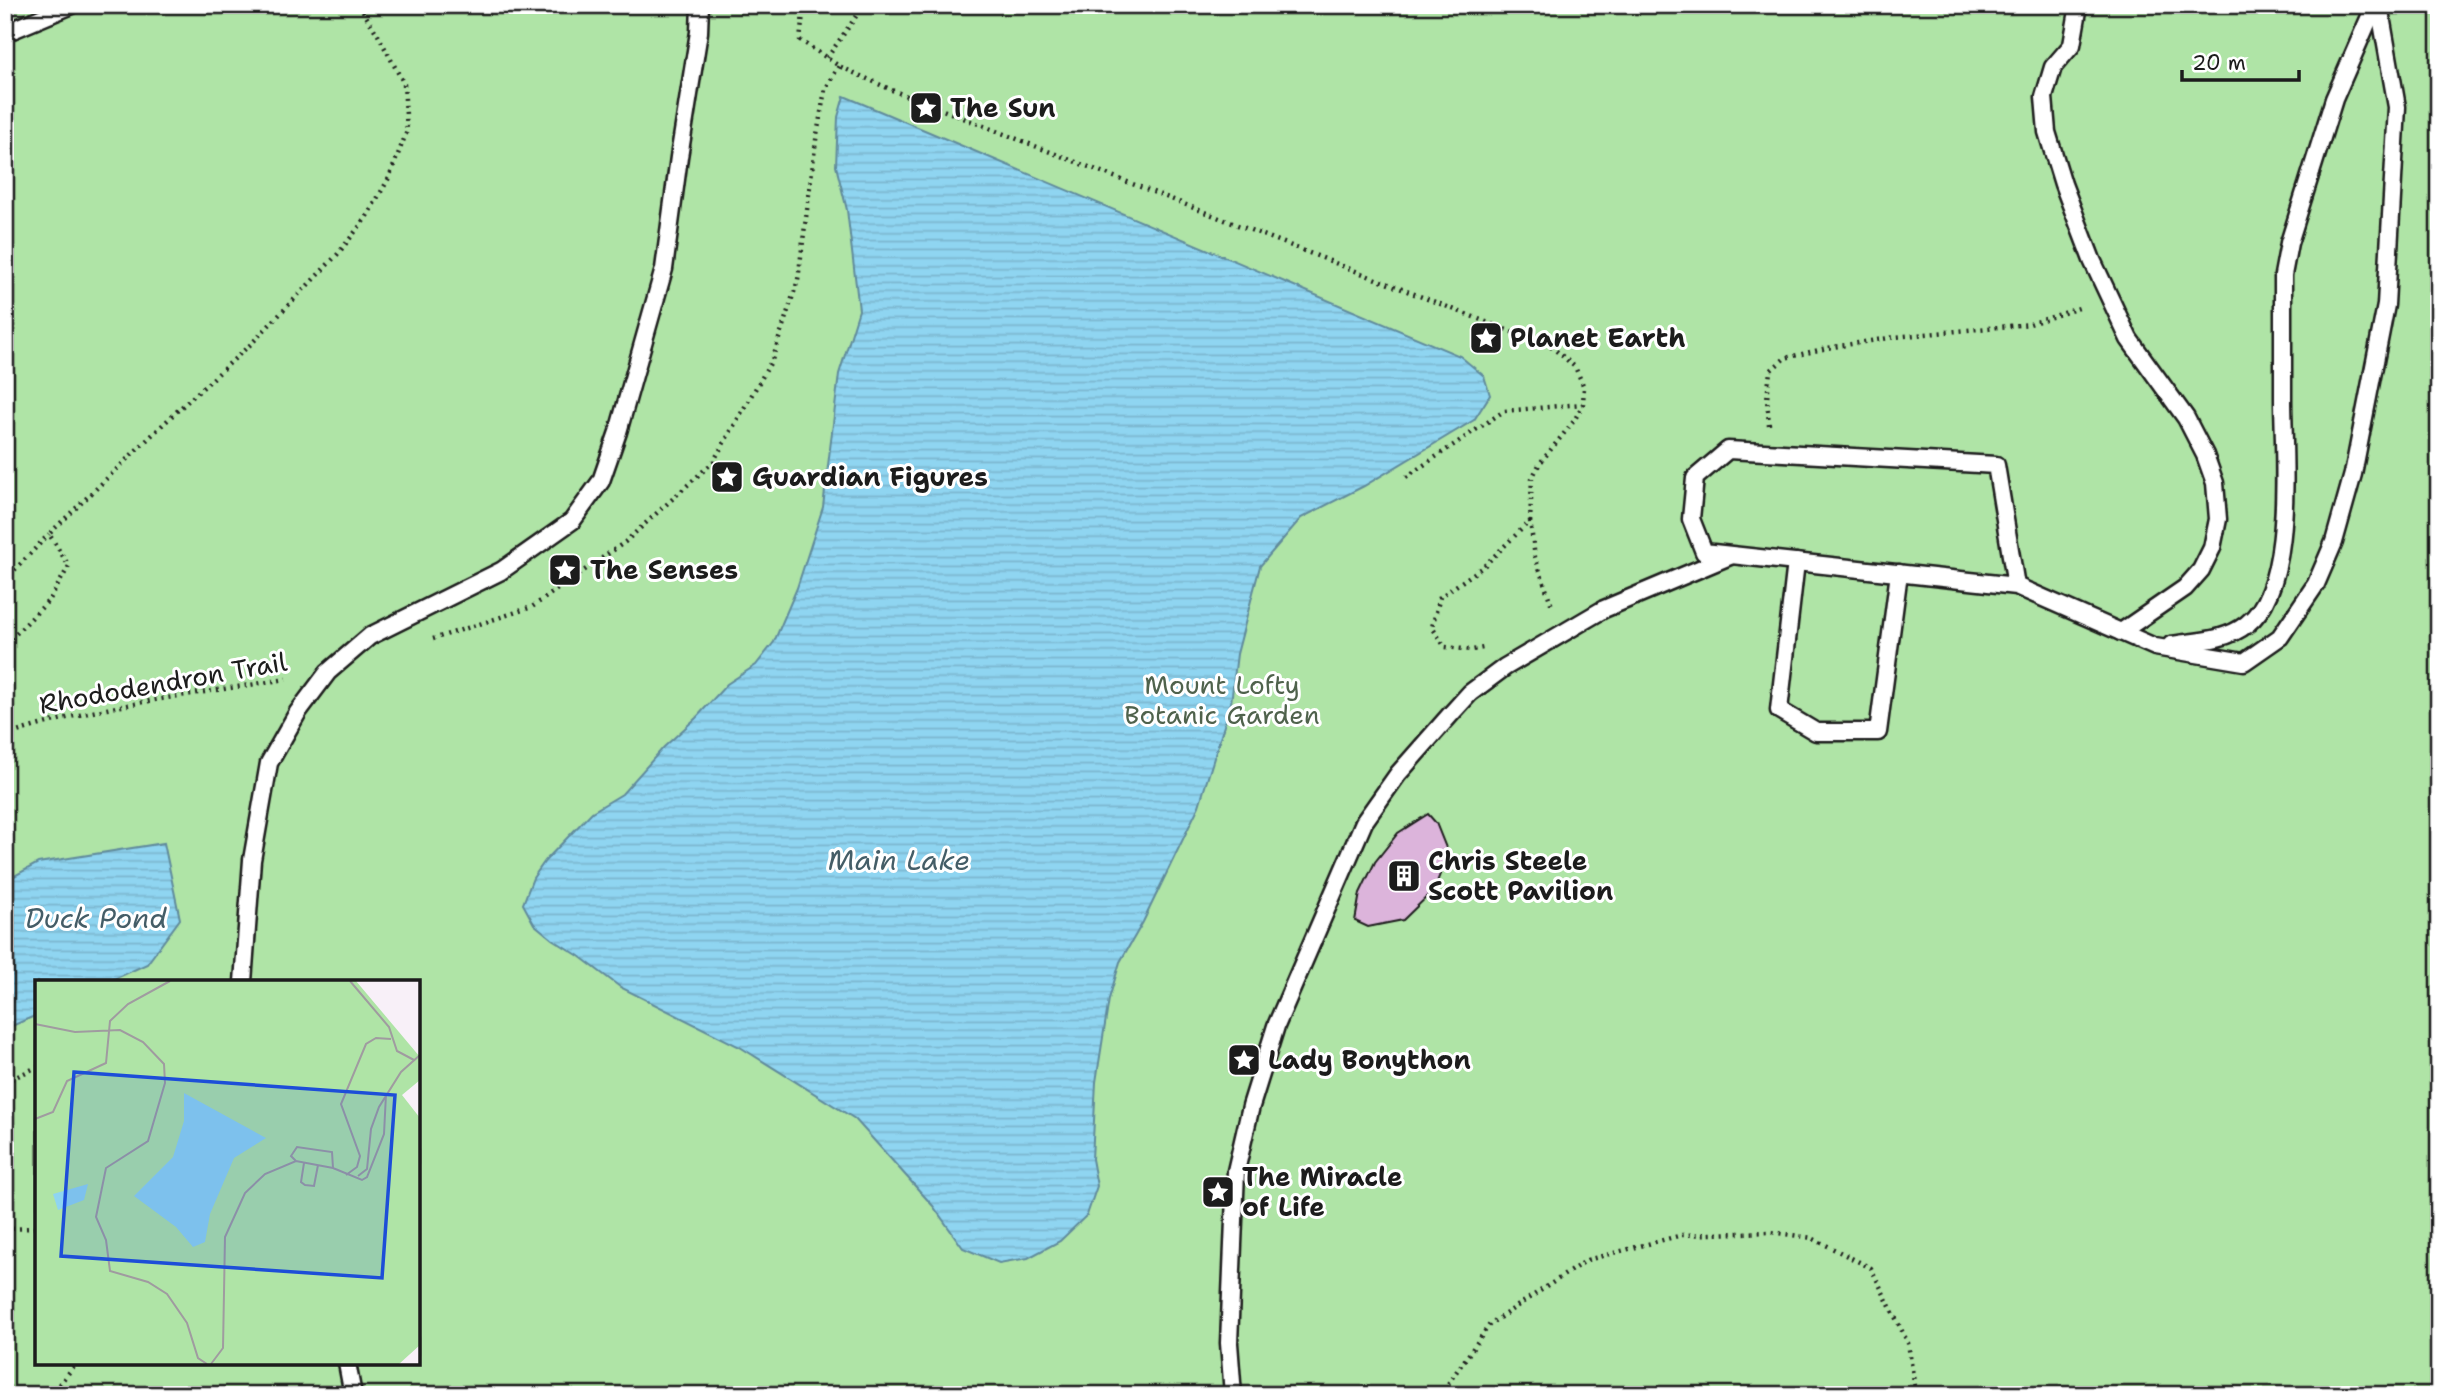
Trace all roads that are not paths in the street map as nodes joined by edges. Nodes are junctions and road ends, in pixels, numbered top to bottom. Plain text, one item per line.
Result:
1 (72, 5) edge
2 (700, 5) edge
3 (2079, 5) edge
4 (2377, 5) edge
5 (5, 33) edge
6 (1732, 555) junction
7 (1796, 562) junction
8 (1899, 573) junction
9 (2016, 586) junction
10 (2121, 632) junction
11 (2155, 647) junction
12 (243, 980) edge
13 (347, 1365) edge
14 (353, 1395) edge
15 (1233, 1395) edge

1 - 5 lane
2 - 12 lane
3 - 10 lane
4 - 11 lane
4 - 11 lane
6 - 7 lane
6 - 9 lane
6 - 15 lane
7 - 8 lane
7 - 8 lane
8 - 9 lane
9 - 10 lane
10 - 11 lane
13 - 14 lane

